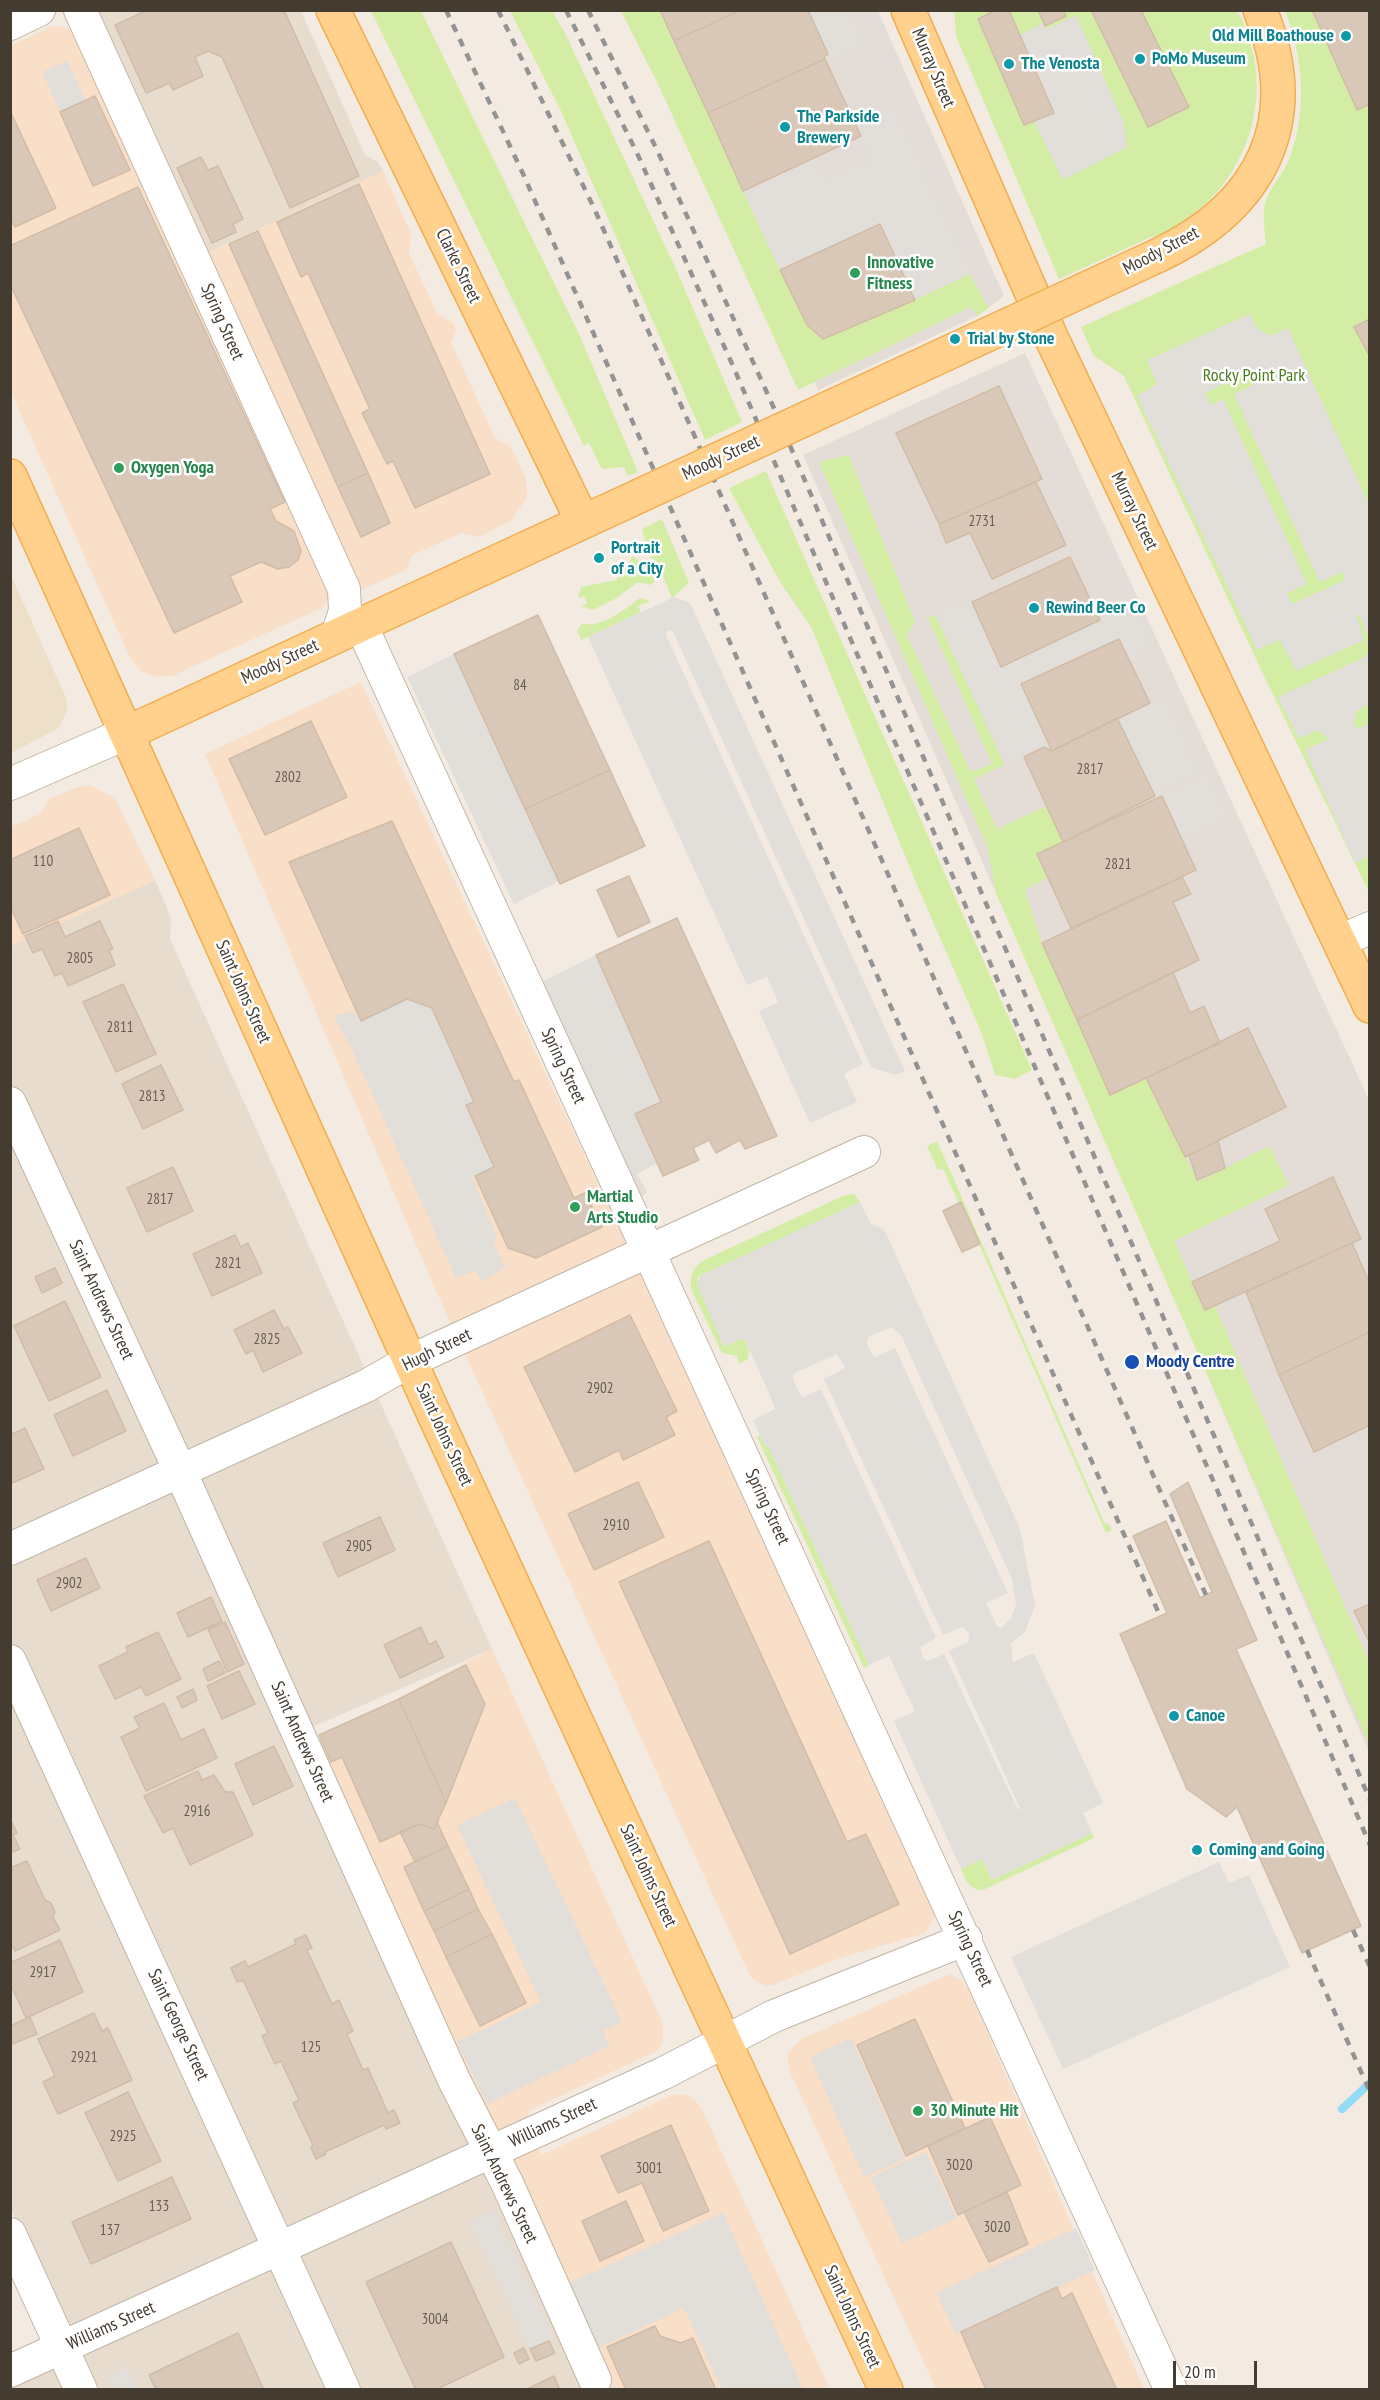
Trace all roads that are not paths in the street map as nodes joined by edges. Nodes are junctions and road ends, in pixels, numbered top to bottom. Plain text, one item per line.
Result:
1 (39, 10) edge
2 (80, 10) edge
3 (333, 10) edge
4 (908, 10) edge
5 (1260, 10) edge
6 (10, 24) edge
7 (10, 476) edge
8 (583, 522) junction
9 (349, 631) junction
10 (127, 733) junction
11 (10, 784) edge
12 (1370, 928) edge
13 (1340, 941) junction
14 (1370, 1006) edge
15 (10, 1103) edge
16 (864, 1152) dead end
17 (649, 1251) junction
18 (410, 1361) junction
19 (180, 1471) junction
20 (10, 1549) edge
21 (10, 1660) edge
22 (966, 1939) junction
23 (725, 2041) junction
24 (490, 2152) junction
25 (10, 2234) edge
26 (280, 2248) junction
27 (62, 2348) junction
28 (10, 2371) edge
29 (595, 2380) dead end
30 (81, 2390) edge
31 (344, 2390) edge
32 (886, 2390) edge
33 (1171, 2390) edge

1 - 6 street
2 - 9 street, Spring Street
3 - 8 main road, Clarke Street
4 - 13 main road, Murray Street
5 - 8 main road, Moody Street, bridge
7 - 10 main road, Saint Johns Street
8 - 9 main road, Moody Street
9 - 10 main road, Moody Street
9 - 17 street, Spring Street
10 - 11 street, Moody Street
10 - 18 main road, Saint Johns Street
12 - 13 street
13 - 14 main road, Murray Street
15 - 19 street, Saint Andrews Street
16 - 17 street, Hugh Street
17 - 18 street, Hugh Street
17 - 22 street, Spring Street
18 - 19 street, Hugh Street
18 - 23 main road, Saint Johns Street
19 - 20 street, Hugh Street
19 - 24 street, Saint Andrews Street
21 - 26 street, Saint George Street
22 - 23 street, Williams Street
22 - 33 street, Spring Street
23 - 24 street, Williams Street
23 - 32 main road, Saint Johns Street
24 - 26 street, Williams Street
24 - 29 street, Saint Andrews Street
25 - 27 street
26 - 27 street, Williams Street
26 - 31 street, Saint George Street
27 - 28 street, Williams Street
27 - 30 street

